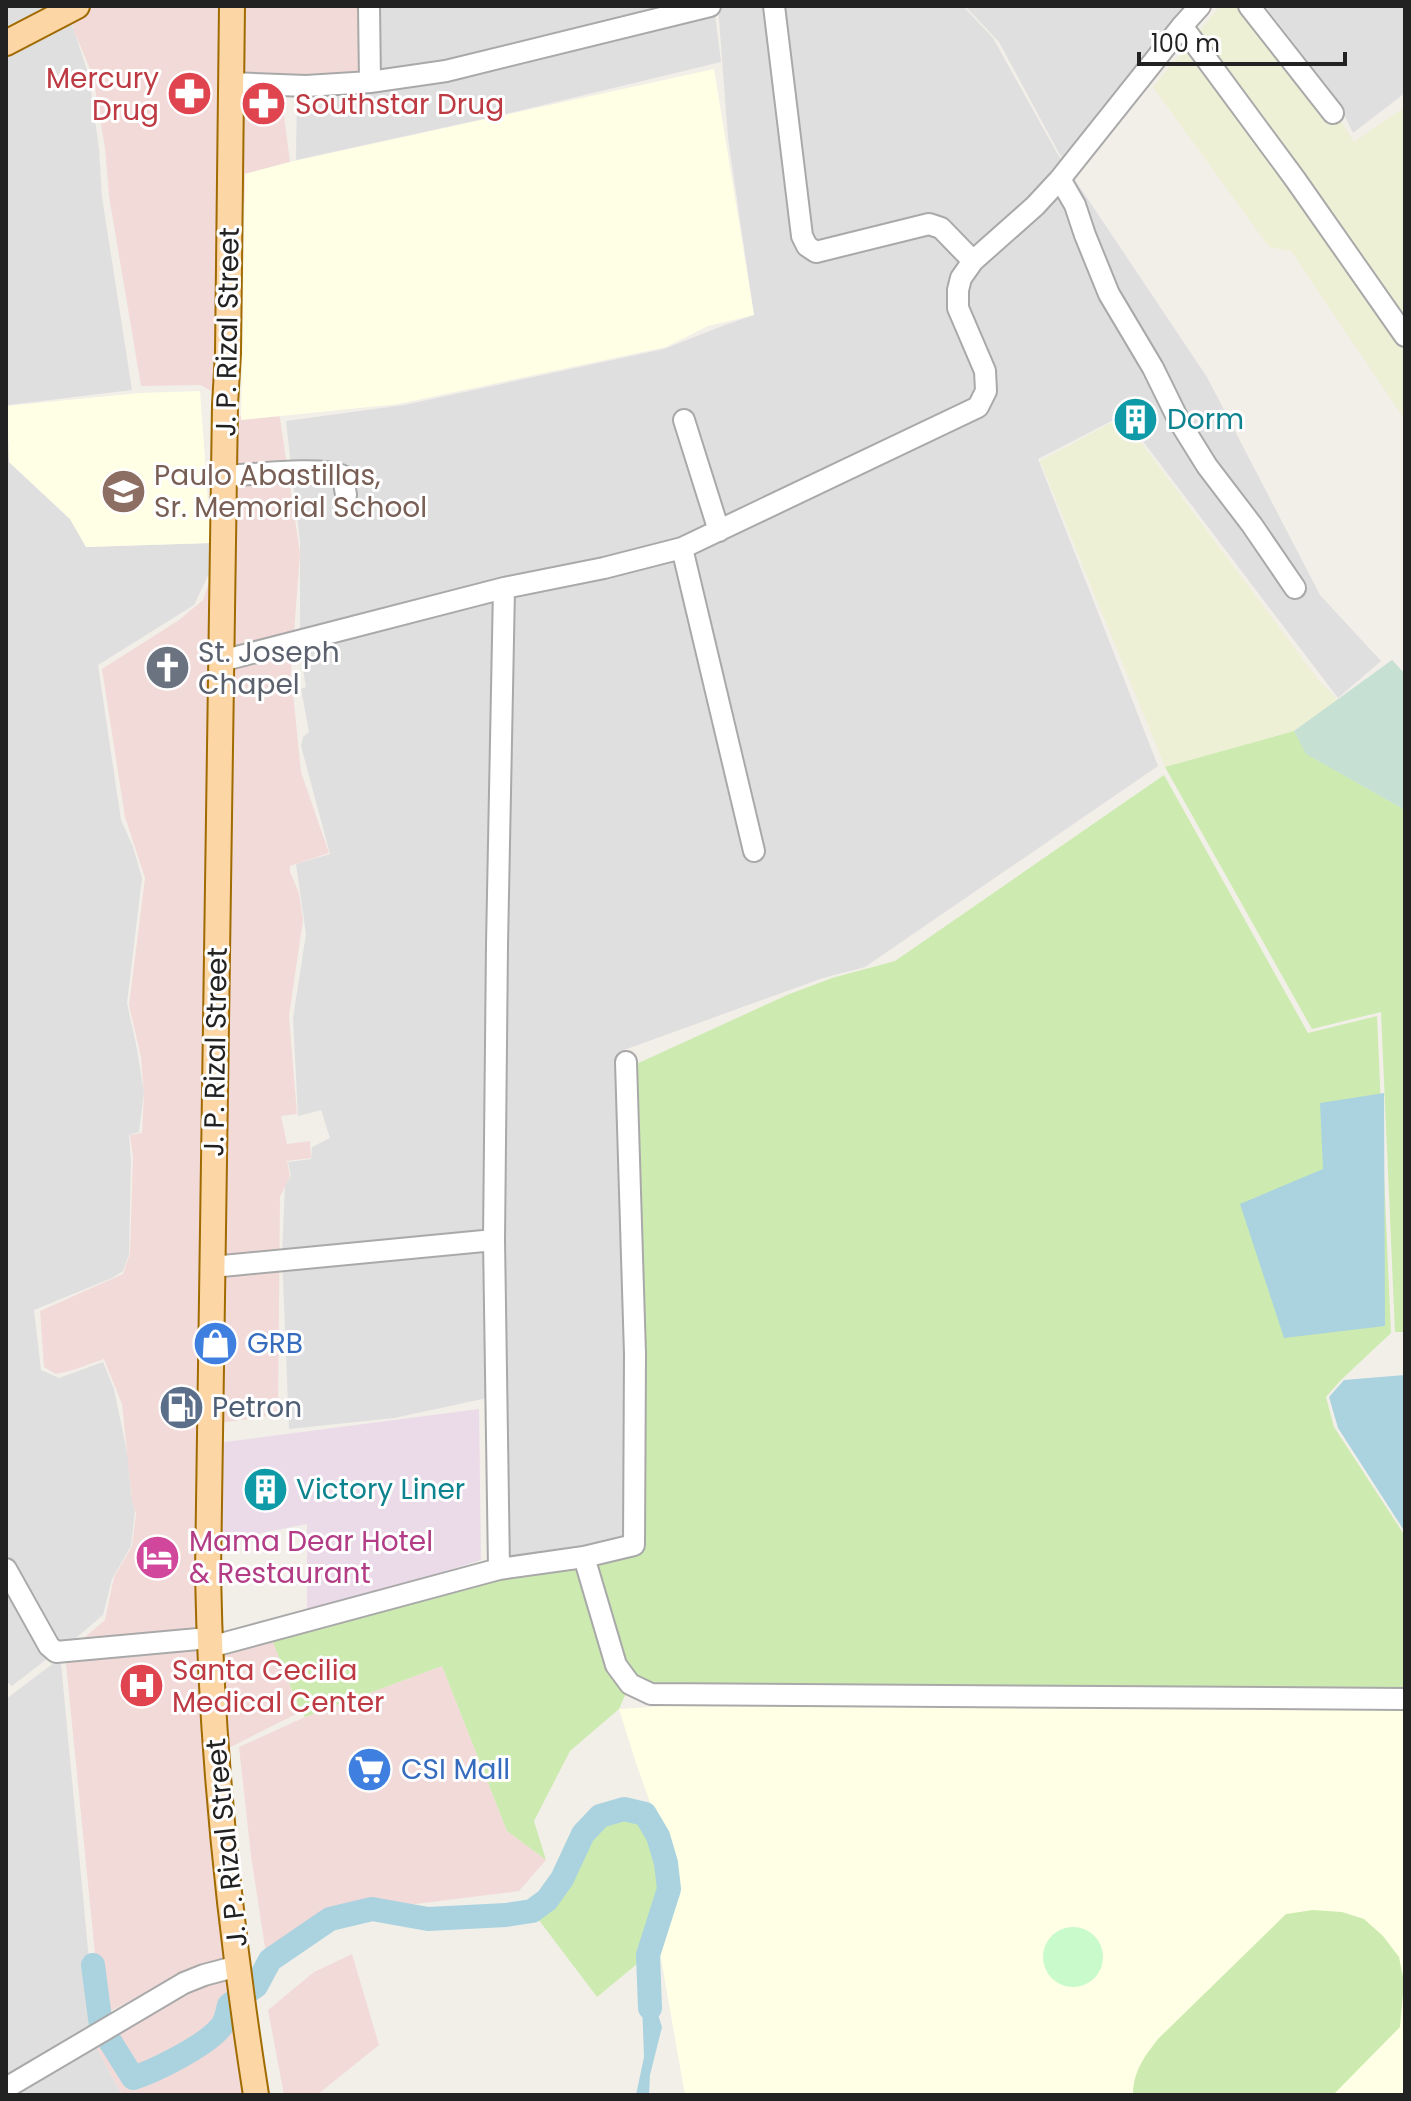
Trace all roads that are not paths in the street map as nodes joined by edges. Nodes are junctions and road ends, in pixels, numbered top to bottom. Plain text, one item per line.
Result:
1 (232, 6) edge
2 (369, 6) edge
3 (710, 6) edge
4 (774, 6) edge
5 (1200, 6) edge
6 (1249, 6) edge
7 (71, 7) edge
8 (1182, 26) junction
9 (6, 43) edge
10 (370, 82) junction
11 (232, 83) junction
12 (1333, 113) dead end
13 (1060, 179) junction
14 (973, 261) junction
15 (1405, 336) edge
16 (684, 420) dead end
17 (224, 476) junction
18 (346, 495) dead end
19 (719, 531) junction
20 (682, 548) junction
21 (504, 588) junction
22 (1295, 588) dead end
23 (221, 661) junction
24 (754, 851) dead end
25 (626, 1062) dead end
26 (494, 1240) junction
27 (212, 1267) junction
28 (584, 1557) junction
29 (6, 1569) edge
30 (499, 1569) junction
31 (209, 1642) junction
32 (1405, 1699) edge
33 (240, 1986) junction
34 (6, 2088) edge
35 (256, 2095) edge

1 - 11 main road, J. P. Rizal Street
2 - 10 street
3 - 10 street
4 - 14 street
5 - 8 street
6 - 12 street
7 - 9 main road
8 - 13 street
8 - 15 street
10 - 11 street
11 - 17 main road, J. P. Rizal Street
13 - 14 street
13 - 22 street
14 - 19 street
16 - 19 street
17 - 18 street
17 - 23 main road, J. P. Rizal Street
19 - 20 street
20 - 21 street
20 - 24 street
21 - 23 street
21 - 26 street
23 - 27 main road, J. P. Rizal Street
25 - 28 street
26 - 27 street
26 - 30 street
27 - 31 main road, J. P. Rizal Street
28 - 30 street
28 - 32 street
29 - 31 street
30 - 31 street
31 - 33 main road, J. P. Rizal Street
33 - 34 street
33 - 35 main road, J. P. Rizal Street

